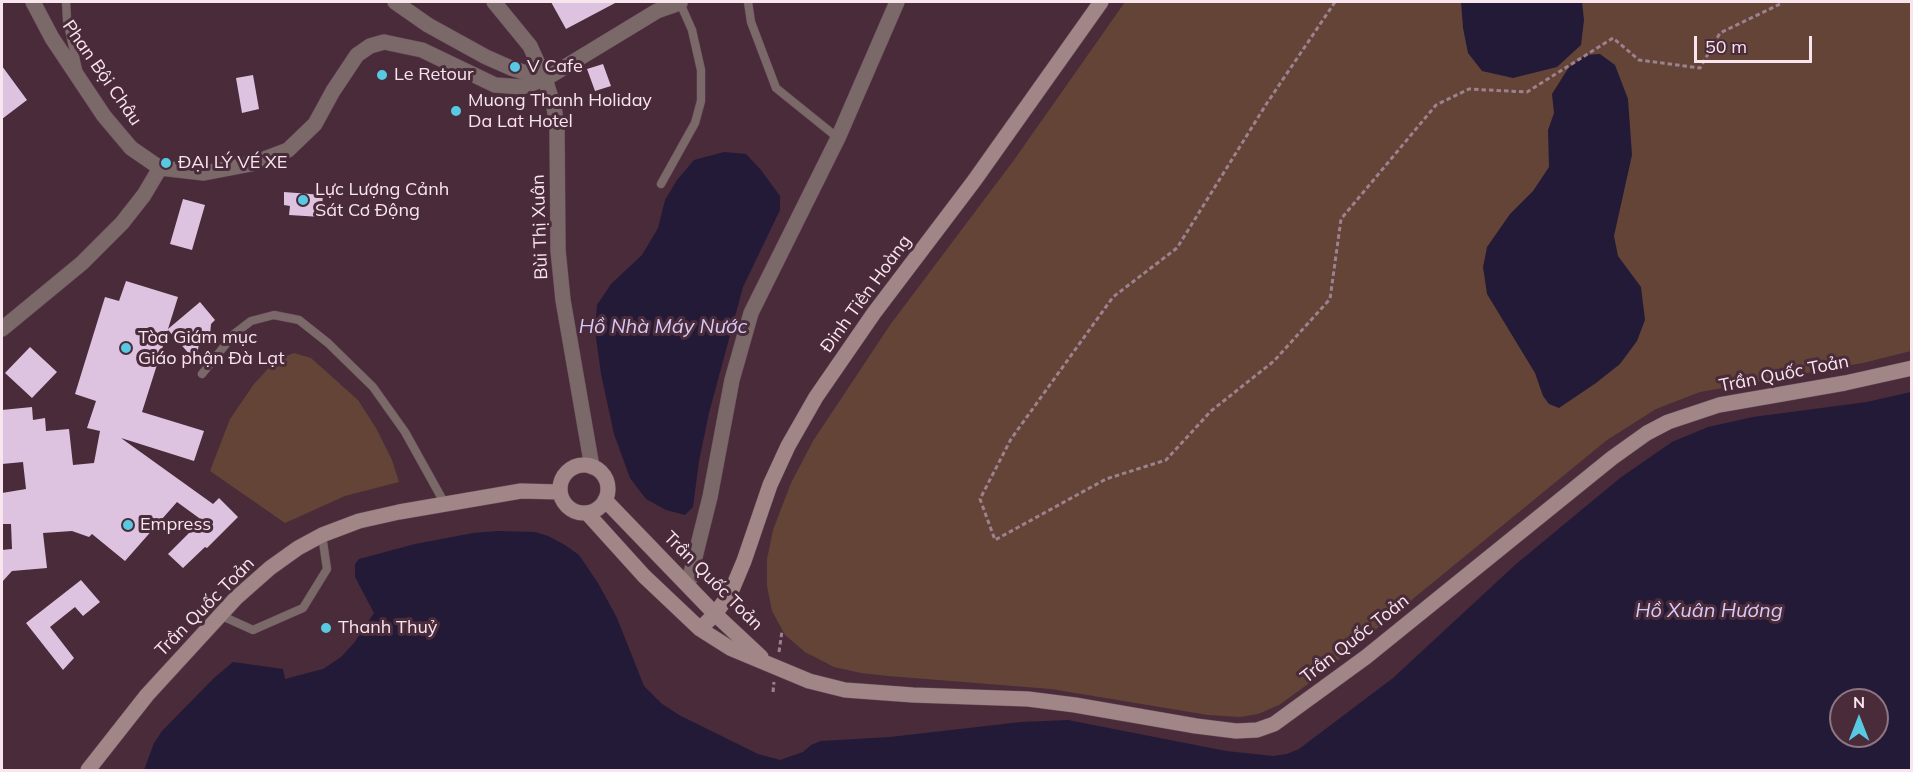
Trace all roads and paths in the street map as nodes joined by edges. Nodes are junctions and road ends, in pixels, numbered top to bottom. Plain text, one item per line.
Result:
1 (33, 2) edge
2 (66, 2) edge
3 (395, 2) edge
4 (494, 2) edge
5 (679, 2) edge
6 (748, 2) edge
7 (897, 2) edge
8 (1101, 2) edge
9 (1335, 2) edge
10 (1780, 2) edge
11 (545, 79) junction
12 (80, 80) junction
13 (838, 138) junction
14 (160, 168) junction
15 (661, 184) dead end
16 (2, 328) edge
17 (1911, 368) edge
18 (202, 374) dead end
19 (592, 467) junction
20 (561, 492) junction
21 (605, 500) junction
22 (445, 504) junction
23 (587, 513) junction
24 (322, 535) junction
25 (688, 585) junction
26 (715, 614) junction
27 (220, 615) junction
28 (700, 629) junction
29 (767, 663) junction
30 (88, 771) edge

1 - 12 street, Phan Bội Châu
2 - 12 lane
3 - 11 street
4 - 11 street, Bùi Thị Xuân
5 - 11 street, Phan Bội Châu
5 - 15 lane
6 - 13 lane
7 - 13 street
8 - 26 main road, Đinh Tiên Hoàng
9 - 10 path
11 - 14 street, Phan Bội Châu
11 - 19 street, Bùi Thị Xuân
12 - 14 street, Phan Bội Châu
13 - 25 street
14 - 16 street
17 - 29 main road, Trần Quốc Toản
18 - 22 lane
19 - 20 main road
19 - 21 main road
20 - 22 main road, Trần Quốc Toản
20 - 23 main road
21 - 23 main road
21 - 25 main road, Trần Quốc Toản
22 - 24 main road, Trần Quốc Toản
23 - 28 main road, Trần Quốc Toản
24 - 27 main road, Trần Quốc Toản
24 - 27 lane
25 - 26 main road, Trần Quốc Toản
26 - 28 main road, Đinh Tiên Hoàng
26 - 29 main road, Trần Quốc Toản
27 - 30 main road, Trần Quốc Toản
28 - 29 main road, Trần Quốc Toản

